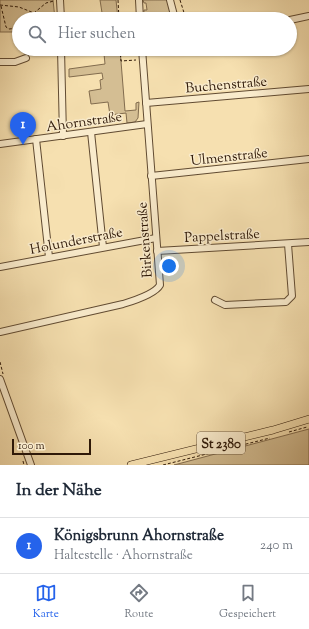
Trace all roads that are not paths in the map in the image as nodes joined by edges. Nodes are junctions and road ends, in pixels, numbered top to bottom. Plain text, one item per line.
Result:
1 (60, 0) edge
2 (139, 0) edge
3 (170, 0) edge
4 (61, 12) edge
5 (140, 12) edge
6 (174, 12) edge
7 (309, 16) edge
8 (297, 19) edge
9 (61, 56) edge
10 (143, 56) edge
11 (26, 58) dead end
12 (0, 62) edge
13 (309, 89) edge
14 (146, 103) junction
15 (147, 124) junction
16 (91, 132) junction
17 (63, 136) junction
18 (36, 139) junction
19 (0, 144) edge
20 (309, 159) edge
21 (151, 176) junction
22 (156, 238) junction
23 (309, 242) edge
24 (288, 244) junction
25 (103, 247) junction
26 (157, 251) junction
27 (49, 257) junction
28 (0, 267) edge
29 (215, 300) dead end
30 (0, 332) edge
31 (0, 379) edge
32 (309, 419) edge
33 (31, 465) edge
34 (132, 465) edge

1 - 4 street
2 - 5 street
3 - 6 street
7 - 8 street
9 - 17 street
10 - 14 street, Birkenstraße
11 - 12 street
13 - 14 street, Buchenstraße
14 - 15 street, Birkenstraße
15 - 16 street, Ahornstraße
15 - 21 street, Birkenstraße
16 - 17 street, Ahornstraße
16 - 25 street
17 - 18 street, Ahornstraße
18 - 19 street, Ahornstraße
18 - 27 street
20 - 21 street, Ulmenstraße
21 - 22 street, Birkenstraße
22 - 25 street, Holunderstraße
22 - 26 street, Birkenstraße
23 - 24 street, Pappelstraße
24 - 26 street, Pappelstraße
24 - 29 street
25 - 27 street, Holunderstraße
26 - 30 street, Birkenstraße
27 - 28 street, Holunderstraße
31 - 33 street
32 - 34 main road, St 2380

